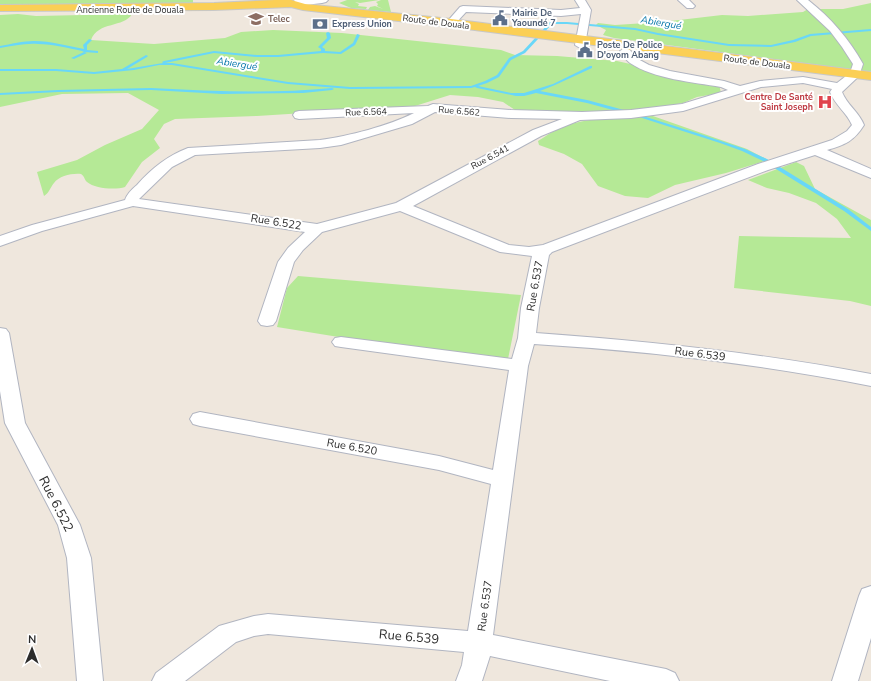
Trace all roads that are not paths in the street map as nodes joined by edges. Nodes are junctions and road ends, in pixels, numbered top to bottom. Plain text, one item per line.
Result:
1 (247, 0) edge
2 (322, 0) edge
3 (580, 0) edge
4 (802, 0) edge
5 (299, 7) junction
6 (0, 8) edge
7 (260, 9) junction
8 (0, 11) edge
9 (585, 15) junction
10 (451, 23) junction
11 (581, 38) junction
12 (625, 51) junction
13 (871, 76) edge
14 (804, 77) junction
15 (852, 77) junction
16 (871, 82) edge
17 (839, 87) junction
18 (738, 90) junction
19 (433, 108) junction
20 (298, 115) dead end
21 (582, 116) junction
22 (815, 150) junction
23 (871, 174) edge
24 (133, 202) junction
25 (402, 206) junction
26 (316, 229) junction
27 (0, 241) edge
28 (546, 249) junction
29 (267, 321) dead end
30 (0, 333) edge
31 (527, 338) junction
32 (341, 342) dead end
33 (519, 366) junction
34 (871, 380) edge
35 (200, 419) dead end
36 (503, 480) junction
37 (871, 596) edge
38 (479, 643) junction
39 (90, 681) edge
40 (165, 681) edge
41 (469, 681) edge
42 (666, 681) edge
43 (845, 681) edge

1 - 7 main road
2 - 5 main road
3 - 9 street
4 - 15 street
5 - 7 main road
5 - 10 main road, Route de Douala
5 - 11 main road
6 - 7 main road
7 - 8 main road, Ancienne Route de Douala
9 - 10 street
9 - 11 street
10 - 11 main road, Route de Douala
11 - 12 main road
11 - 15 main road, Route de Douala
12 - 14 main road
12 - 18 street
13 - 15 main road, Route de Douala
14 - 15 main road
14 - 17 street
14 - 18 street, Rue 6.562
15 - 16 main road
15 - 17 street
17 - 22 street, Rue 6.537
18 - 21 street, Rue 6.562
19 - 20 street, Rue 6.564
19 - 21 street, Rue 6.562
19 - 24 street, Rue 6.562
21 - 25 street, Rue 6.541
22 - 23 street
22 - 28 street, Rue 6.537
24 - 26 street, Rue 6.522
24 - 27 street, Rue 6.522
25 - 26 street, Rue 6.522
25 - 28 street
26 - 29 street
28 - 31 street, Rue 6.537
30 - 39 street, Rue 6.522
31 - 33 street, Rue 6.537
31 - 34 street, Rue 6.539
32 - 33 street
33 - 36 street, Rue 6.537
35 - 36 street, Rue 6.520
36 - 38 street, Rue 6.537
37 - 43 street
38 - 40 street, Rue 6.539
38 - 41 street, Rue 6.537
38 - 42 street, Rue 6.539

